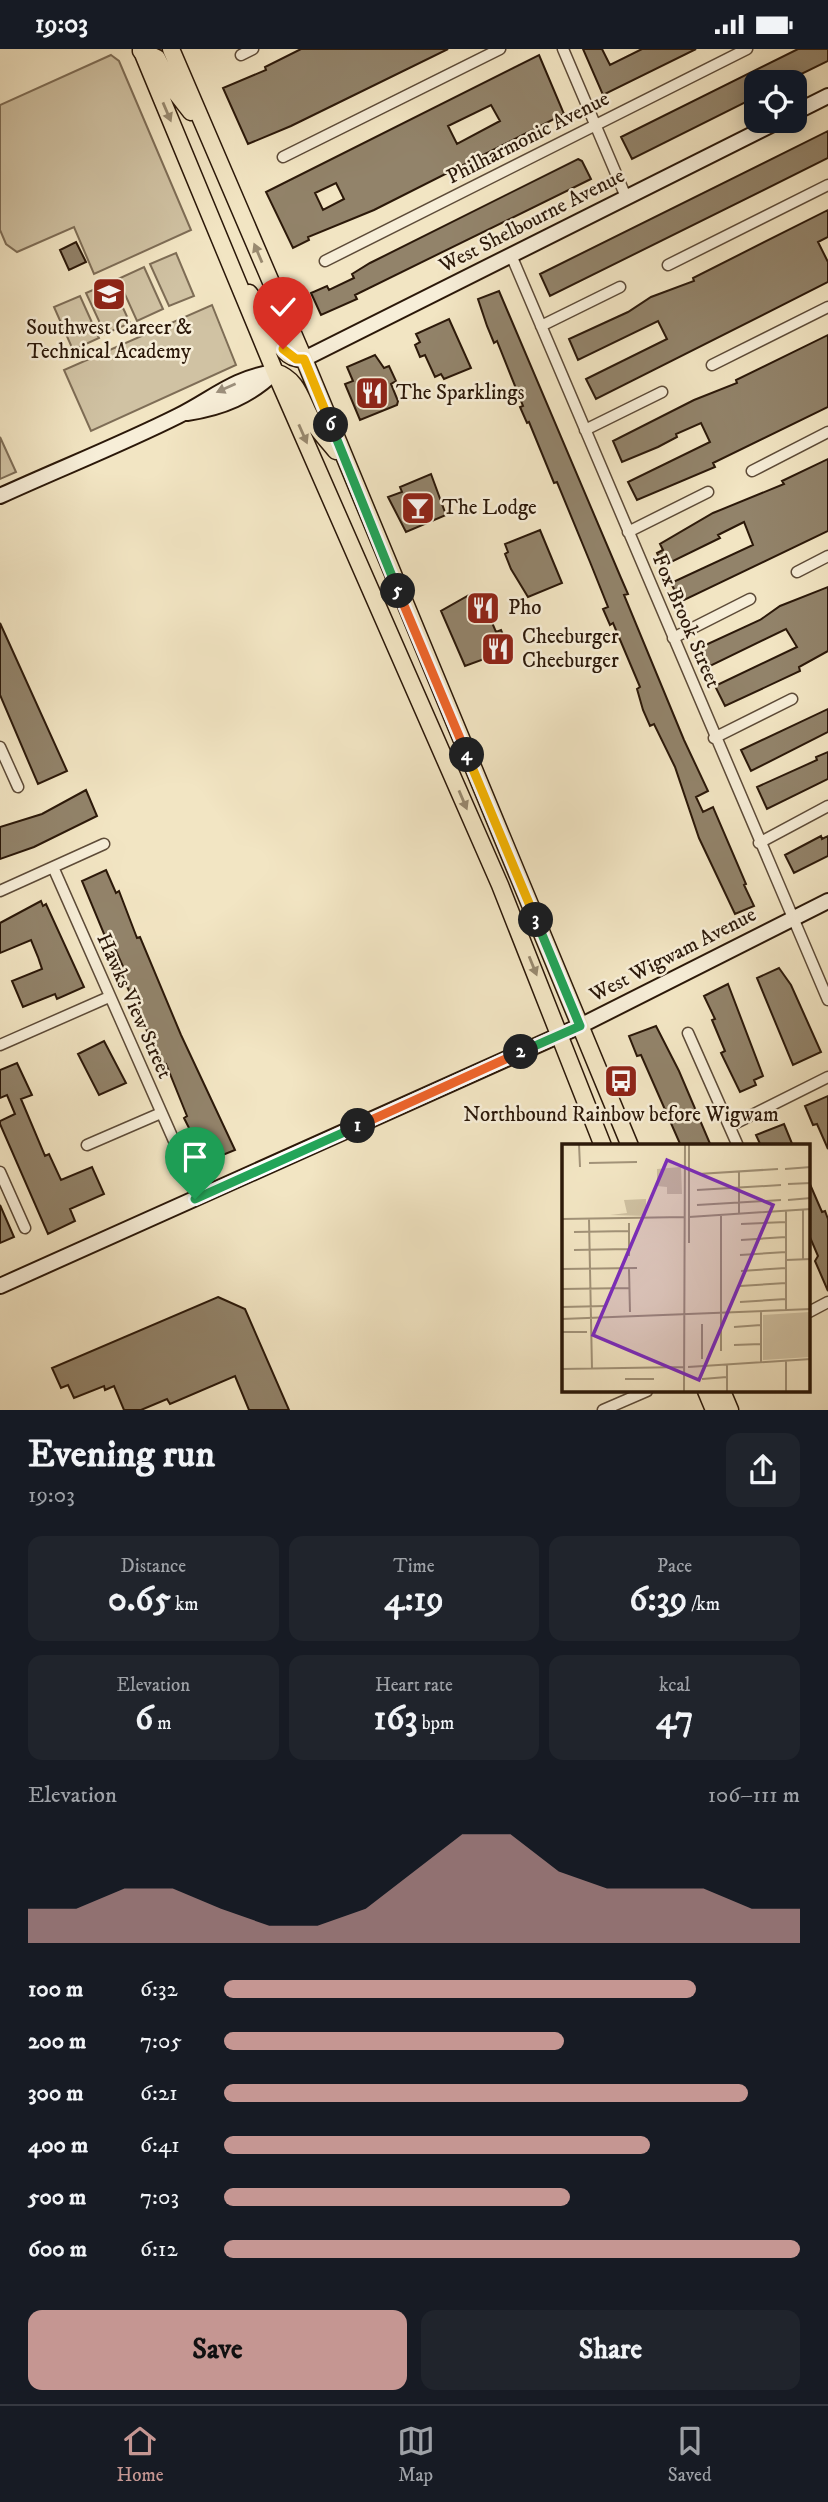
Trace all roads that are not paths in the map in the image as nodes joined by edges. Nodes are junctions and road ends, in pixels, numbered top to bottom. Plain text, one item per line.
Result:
1 (171, 49) edge
2 (253, 49) edge
3 (500, 49) edge
4 (563, 49) edge
5 (747, 49) edge
6 (141, 50) edge
7 (240, 55) dead end
8 (828, 96) edge
9 (807, 106) edge
10 (595, 125) junction
11 (204, 127) junction
12 (755, 133) edge
13 (283, 157) dead end
14 (828, 185) edge
15 (626, 197) junction
16 (510, 255) junction
17 (325, 261) dead end
18 (668, 265) dead end
19 (233, 272) junction
20 (620, 287) dead end
21 (828, 307) edge
22 (541, 326) junction
23 (304, 359) junction
24 (712, 365) dead end
25 (275, 372) junction
26 (662, 392) dead end
27 (585, 431) junction
28 (828, 432) edge
29 (347, 464) junction
30 (752, 471) dead end
31 (708, 492) dead end
32 (0, 496) edge
33 (628, 532) junction
34 (828, 556) edge
35 (796, 572) dead end
36 (373, 590) junction
37 (750, 599) dead end
38 (673, 638) junction
39 (438, 686) junction
40 (792, 699) dead end
41 (427, 715) junction
42 (715, 738) junction
43 (0, 747) edge
44 (18, 787) dead end
45 (484, 797) junction
46 (828, 806) edge
47 (759, 843) junction
48 (104, 844) dead end
49 (52, 867) junction
50 (0, 891) edge
51 (828, 901) edge
52 (793, 918) junction
53 (109, 997) junction
54 (828, 1000) edge
55 (580, 1026) junction
56 (688, 1033) dead end
57 (561, 1035) junction
58 (0, 1045) edge
59 (828, 1077) edge
60 (160, 1113) junction
61 (730, 1126) junction
62 (602, 1144) edge
63 (629, 1144) edge
64 (737, 1144) edge
65 (86, 1145) dead end
66 (182, 1159) dead end
67 (0, 1172) edge
68 (3, 1185) edge
69 (24, 1228) dead end
70 (0, 1286) edge
71 (828, 1302) edge
72 (810, 1311) edge
73 (642, 1393) edge
74 (707, 1393) edge
75 (723, 1393) edge
76 (734, 1393) edge
77 (603, 1410) edge
78 (714, 1410) edge
79 (730, 1410) edge
80 (741, 1410) edge

1 - 11 main road
2 - 7 street
3 - 13 street
4 - 10 street
5 - 10 street, Philharmonic Avenue
6 - 11 main road
6 -> 19 main road
8 - 9 street
10 - 15 street
10 - 17 street, Philharmonic Avenue
23 -> 11 main road
12 - 15 street, West Shelbourne Avenue
14 - 18 street
15 - 16 street, West Shelbourne Avenue
16 - 22 street, Fox Brook Street
16 - 23 street, West Shelbourne Avenue
19 - 23 main road
19 - 25 main road
20 - 22 street
21 - 24 street
22 - 27 street, Fox Brook Street
23 - 29 main road
25 - 29 main road
25 - 32 street
25 -> 36 main road
26 - 27 street
27 - 33 street, Fox Brook Street
28 - 30 street
29 - 39 main road
31 - 33 street
33 - 38 street, Fox Brook Street
34 - 35 street
36 - 39 main road
36 - 41 main road
37 - 38 street
38 - 42 street, Fox Brook Street
39 - 45 main road
40 - 42 street
41 - 45 main road
41 -> 57 main road
42 - 47 street, Fox Brook Street
43 - 44 street
45 - 55 main road
46 - 47 street
47 - 52 street, Fox Brook Street
48 - 49 street
49 - 50 street
49 - 53 street, Hawks View Street
51 - 52 street, West Wigwam Avenue
52 - 54 street, Fox Brook Street
52 - 55 street, West Wigwam Avenue
53 - 58 street
53 - 60 street, Hawks View Street
55 - 57 street, West Wigwam Avenue
55 - 63 main road
56 - 61 street
57 - 62 main road
57 - 70 street, West Wigwam Avenue
59 - 61 street
60 - 65 street
60 - 66 street, Hawks View Street
61 - 64 street
67 - 68 street
68 - 69 street
71 - 72 street
73 - 77 street
74 - 78 main road
75 - 79 main road
76 - 80 main road

